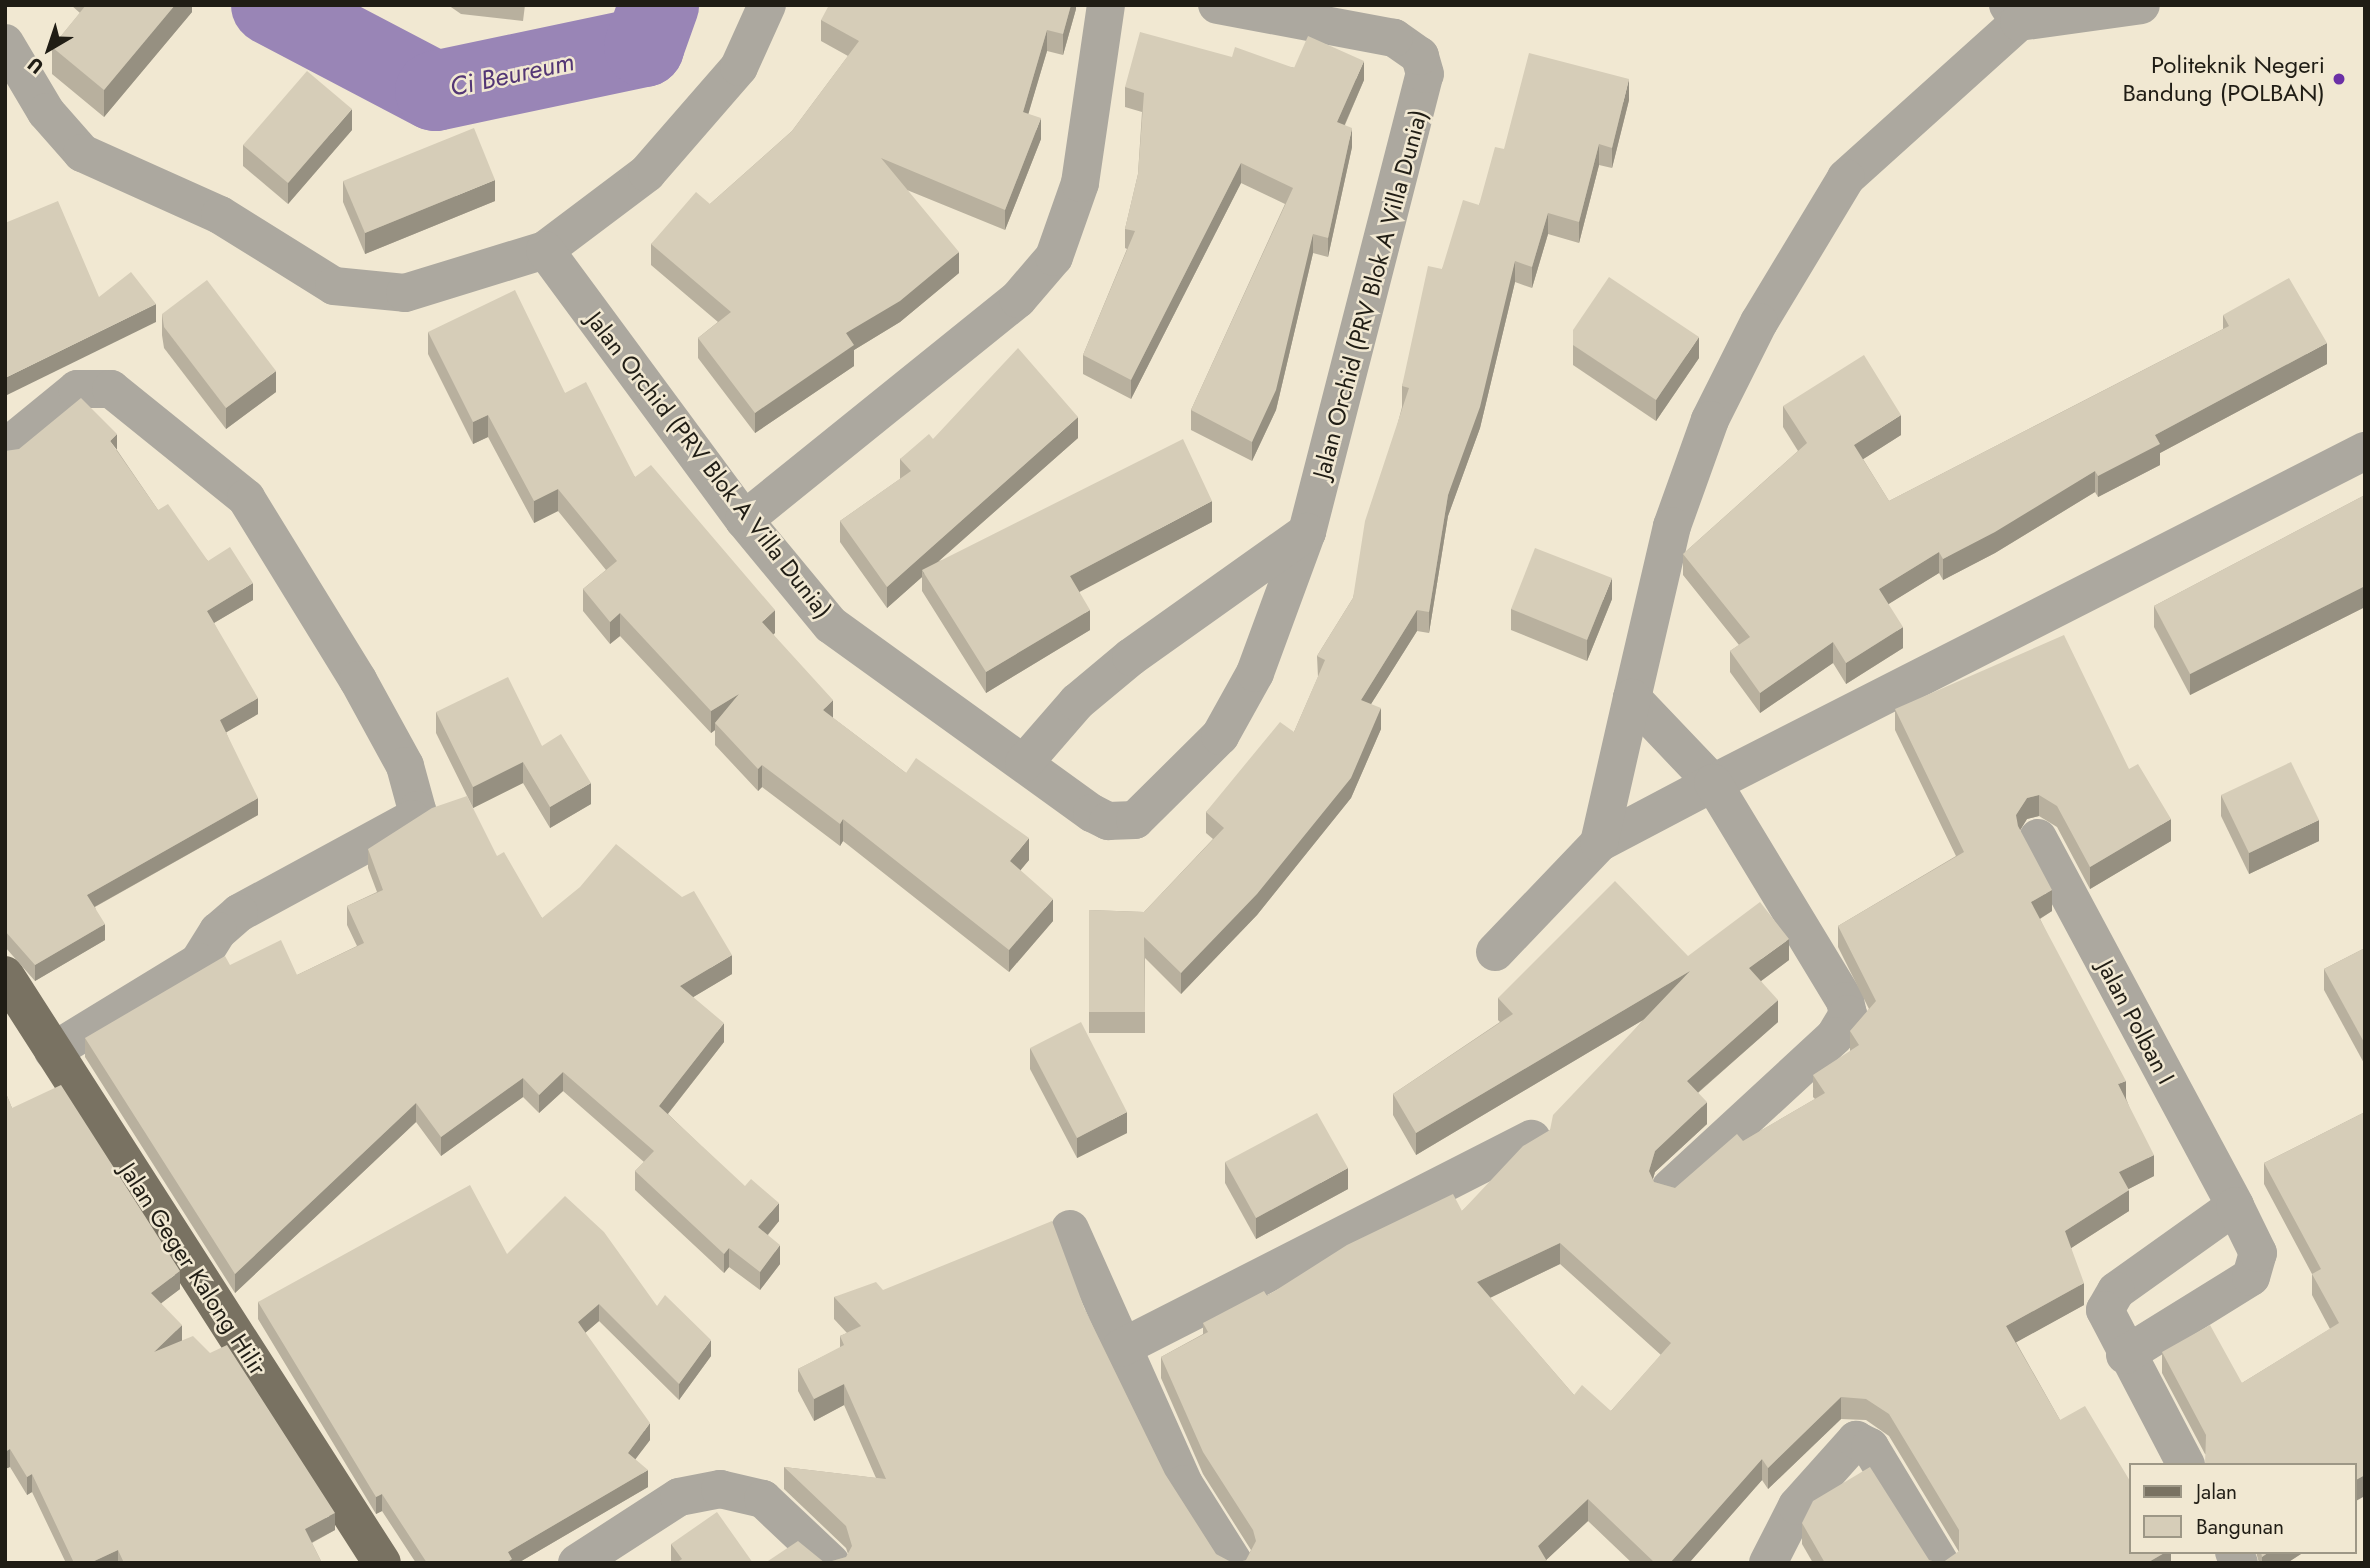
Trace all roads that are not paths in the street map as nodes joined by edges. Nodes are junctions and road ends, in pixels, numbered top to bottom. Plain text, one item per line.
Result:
1 (767, 5) edge
2 (1106, 5) edge
3 (1217, 5) edge
4 (2141, 5) edge
5 (2013, 14) edge
6 (5, 43) edge
7 (545, 250) junction
8 (5, 448) edge
9 (2365, 451) edge
10 (744, 520) junction
11 (1307, 532) junction
12 (1632, 698) junction
13 (1024, 763) junction
14 (1713, 783) junction
15 (2038, 838) dead end
16 (1599, 842) junction
17 (1495, 953) dead end
18 (5, 975) edge
19 (52, 1051) junction
20 (1532, 1139) edge
21 (1670, 1188) edge
22 (2235, 1206) junction
23 (1070, 1229) dead end
24 (1121, 1348) junction
25 (2125, 1355) junction
26 (2185, 1463) edge
27 (382, 1563) edge
28 (577, 1563) edge
29 (831, 1563) edge
30 (1234, 1563) edge
31 (1768, 1563) edge
32 (1940, 1563) edge

1 - 7 street
2 - 10 street
3 - 11 street, Jalan Orchid (PRV Blok A Villa Dunia)
4 - 5 street
5 - 12 street
6 - 7 street
7 - 10 street, Jalan Orchid (PRV Blok A Villa Dunia)
8 - 19 street
9 - 14 street
10 - 13 street, Jalan Orchid (PRV Blok A Villa Dunia)
11 - 13 street
11 - 13 street, Jalan Orchid (PRV Blok A Villa Dunia)
12 - 14 street
12 - 16 street
14 - 16 street
14 - 21 street
15 - 22 street, Jalan Polban I
16 - 17 street
18 - 19 main road, Jalan Geger Kalong Hilir
19 - 27 main road, Jalan Geger Kalong Hilir
20 - 24 street
22 - 25 street
22 - 25 street, Jalan Polban I
23 - 24 street
24 - 30 street
25 - 26 street
28 - 29 street
31 - 32 street

